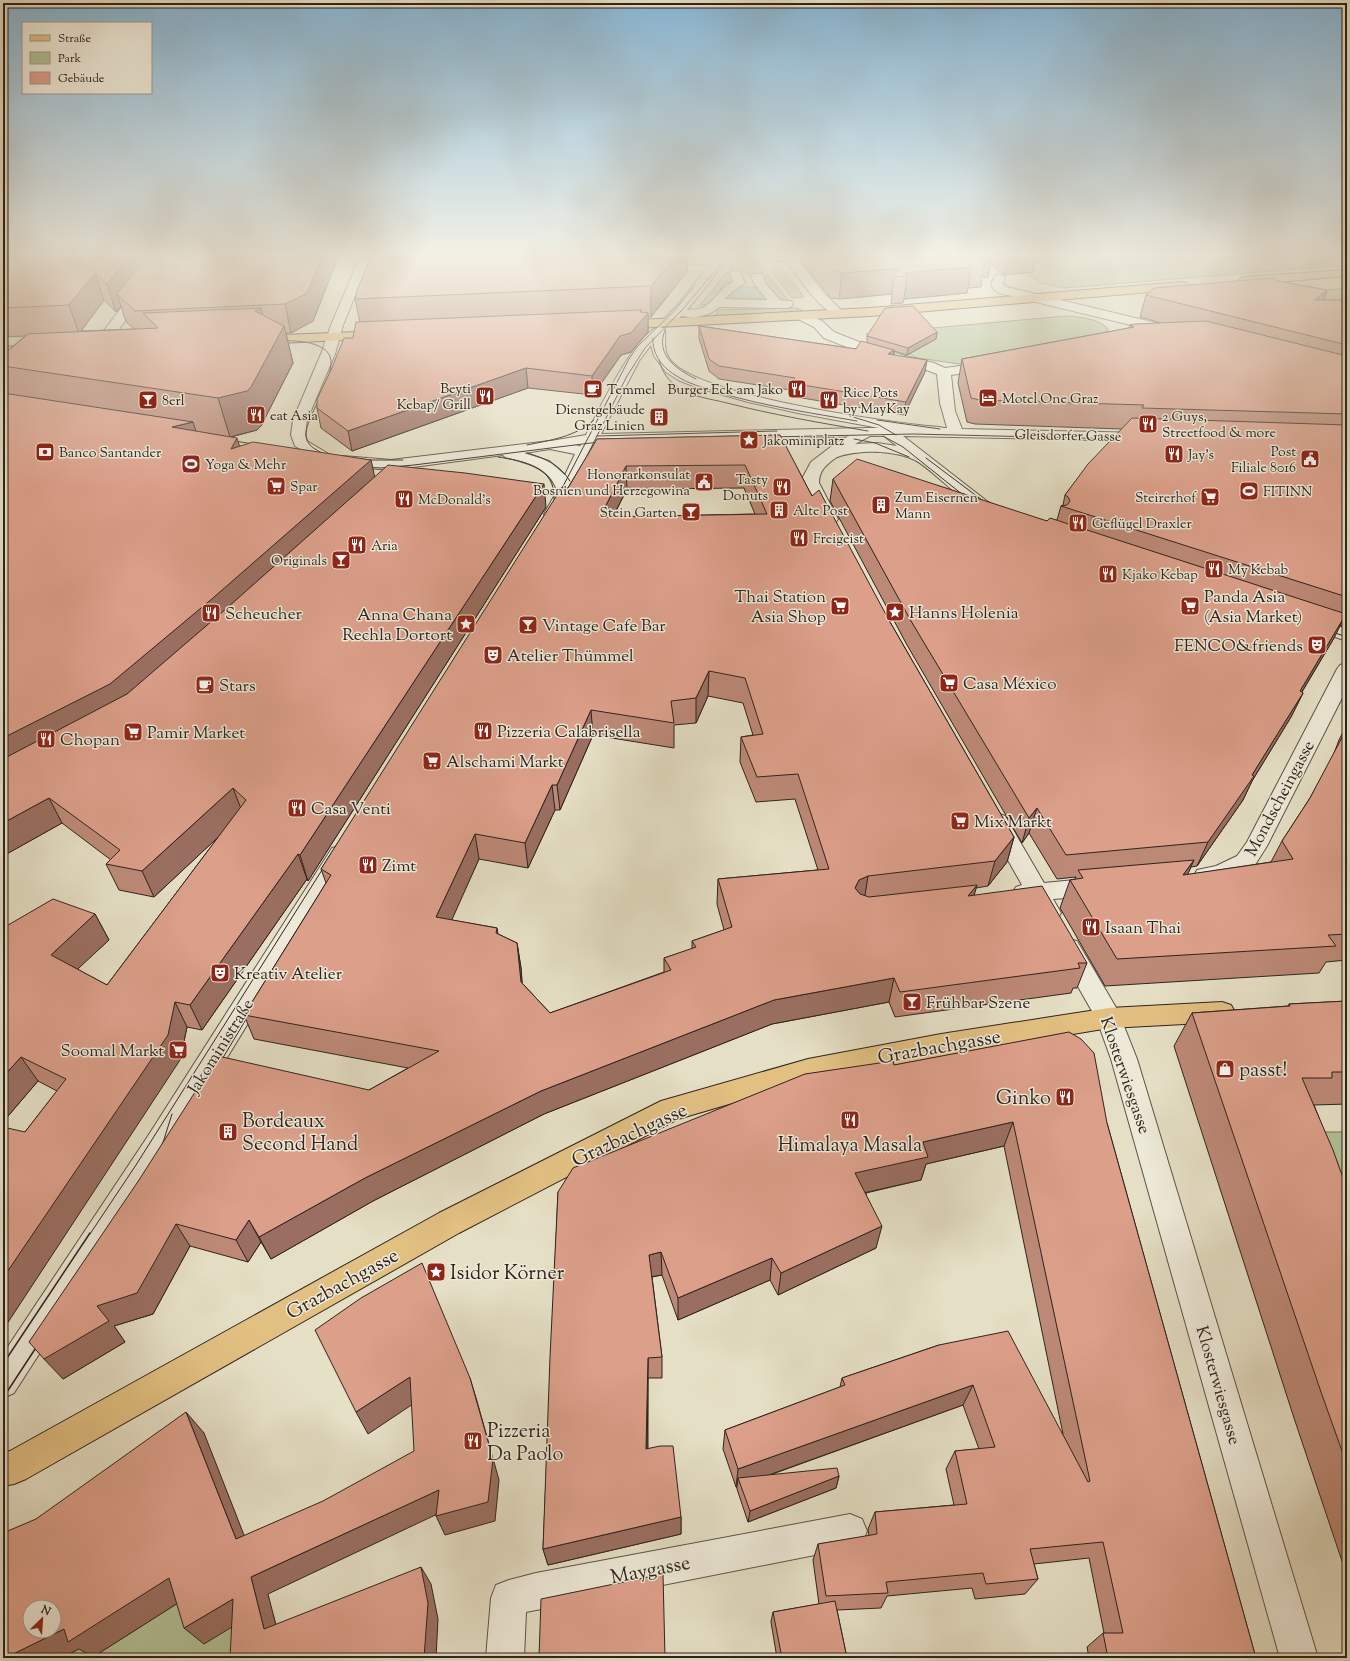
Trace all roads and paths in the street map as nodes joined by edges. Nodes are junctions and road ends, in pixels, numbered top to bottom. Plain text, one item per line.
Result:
1 (108, 335) edge
2 (387, 335) edge
3 (656, 335) edge
4 (659, 335) edge
5 (829, 335) edge
6 (1175, 335) edge
7 (332, 337) junction
8 (245, 340) edge
9 (1160, 340) edge
10 (111, 346) edge
11 (77, 347) edge
12 (90, 347) junction
13 (47, 349) edge
14 (3, 351) edge
15 (1000, 364) edge
16 (944, 372) junction
17 (867, 432) junction
18 (888, 432) junction
19 (956, 432) junction
20 (1158, 438) edge
21 (588, 445) junction
22 (291, 453) edge
23 (493, 453) junction
24 (826, 456) junction
25 (920, 457) junction
26 (327, 459) junction
27 (560, 500) junction
28 (1007, 518) edge
29 (540, 534) edge
30 (839, 536) edge
31 (1290, 616) edge
32 (1347, 635) edge
33 (1347, 669) edge
34 (987, 804) edge
35 (350, 837) edge
36 (1188, 877) edge
37 (1117, 885) edge
38 (1037, 892) junction
39 (1002, 895) edge
40 (1244, 1010) edge
41 (1109, 1018) junction
42 (3, 1382) edge
43 (3, 1469) edge
44 (850, 1531) dead end
45 (505, 1658) edge
46 (1299, 1658) edge

1 - 12 street
2 - 7 main road
3 - 21 street
4 - 19 street
5 - 16 street
6 - 9 street
7 - 8 main road
7 - 26 street
10 - 12 main road
11 - 12 main road
13 - 14 main road
15 - 16 street
16 - 19 street
17 - 18 street
17 - 21 street
17 - 24 street
18 - 19 street
18 - 25 street
19 - 20 street, Gleisdorfer Gasse
21 - 23 street
21 - 27 street
22 - 26 street
23 - 26 street
23 - 27 street
24 - 25 street
24 - 30 street
25 - 28 street
27 - 29 street
31 - 32 street
33 - 36 street, Mondscheingasse
34 - 38 street, Klosterwiesgasse
35 - 42 street, Jakoministraße
37 - 38 street
38 - 39 street
38 - 41 street, Klosterwiesgasse
40 - 41 main road, Grazbachgasse
41 - 43 main road, Grazbachgasse
41 - 46 street, Klosterwiesgasse
44 - 45 street, Maygasse

